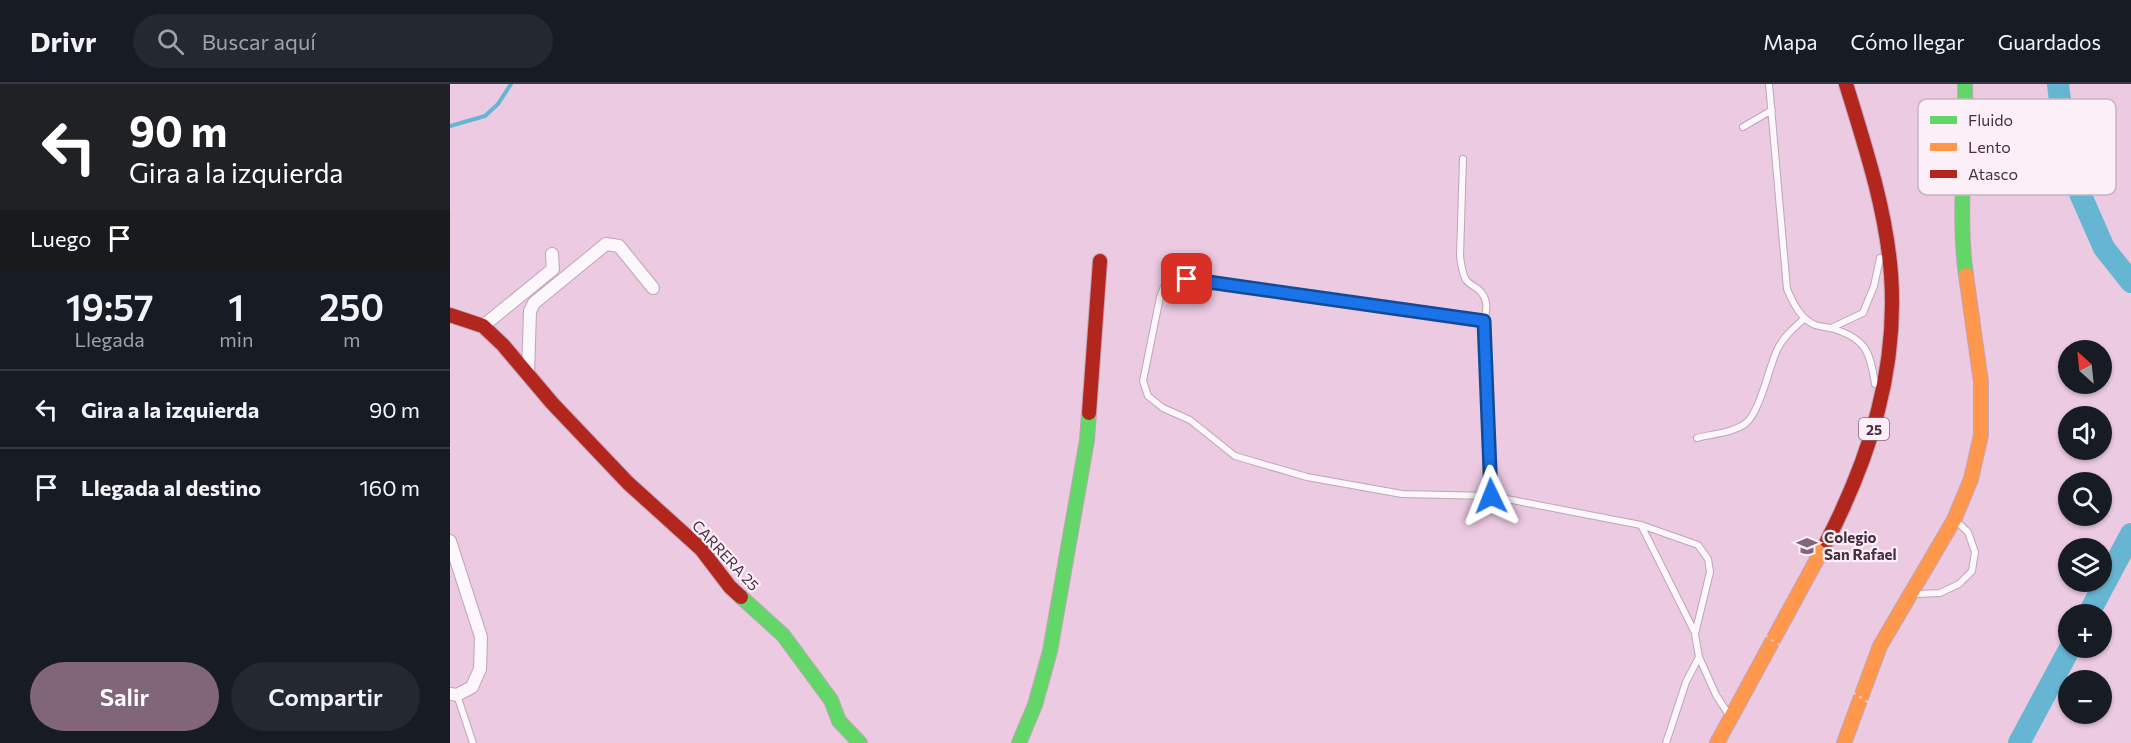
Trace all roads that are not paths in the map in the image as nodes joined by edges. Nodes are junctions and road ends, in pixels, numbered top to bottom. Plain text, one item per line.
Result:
1 (1769, 84) edge
2 (1846, 84) edge
3 (1965, 84) edge
4 (1965, 99) edge
5 (1772, 110) junction
6 (1743, 127) dead end
7 (1463, 159) dead end
8 (1962, 195) edge
9 (1885, 230) junction
10 (552, 254) dead end
11 (1100, 261) dead end
12 (653, 288) dead end
13 (450, 315) edge
14 (1805, 318) junction
15 (1484, 321) junction
16 (483, 326) junction
17 (1831, 328) junction
18 (528, 374) junction
19 (1880, 410) junction
20 (1696, 438) dead end
21 (1491, 496) junction
22 (1954, 520) junction
23 (1641, 525) junction
24 (450, 541) edge
25 (1910, 595) junction
26 (1695, 634) junction
27 (1699, 657) junction
28 (453, 694) edge
29 (1731, 718) junction
30 (474, 743) edge
31 (860, 743) edge
32 (1019, 743) edge
33 (1666, 743) edge
34 (1716, 743) edge
35 (1844, 743) edge

1 - 5 lane
2 - 9 main road, 25
3 - 4 main road
5 - 6 lane
5 - 14 lane
7 - 15 lane
8 - 22 main road
9 - 17 lane
9 - 19 main road, 25
10 - 16 street
11 - 32 main road
12 - 18 street
13 - 16 main road
14 - 17 lane
14 - 20 lane
15 - 21 lane
15 - 21 lane
16 - 18 main road, CARRERA 25
17 - 19 lane
18 - 31 main road, CARRERA 25
19 - 29 main road, 25
21 - 23 lane
22 - 25 main road
22 - 25 lane
23 - 26 lane
23 - 26 lane
24 - 28 street
25 - 35 main road
26 - 27 lane
27 - 29 lane
27 - 33 lane
28 - 30 lane
29 - 34 main road, 25

